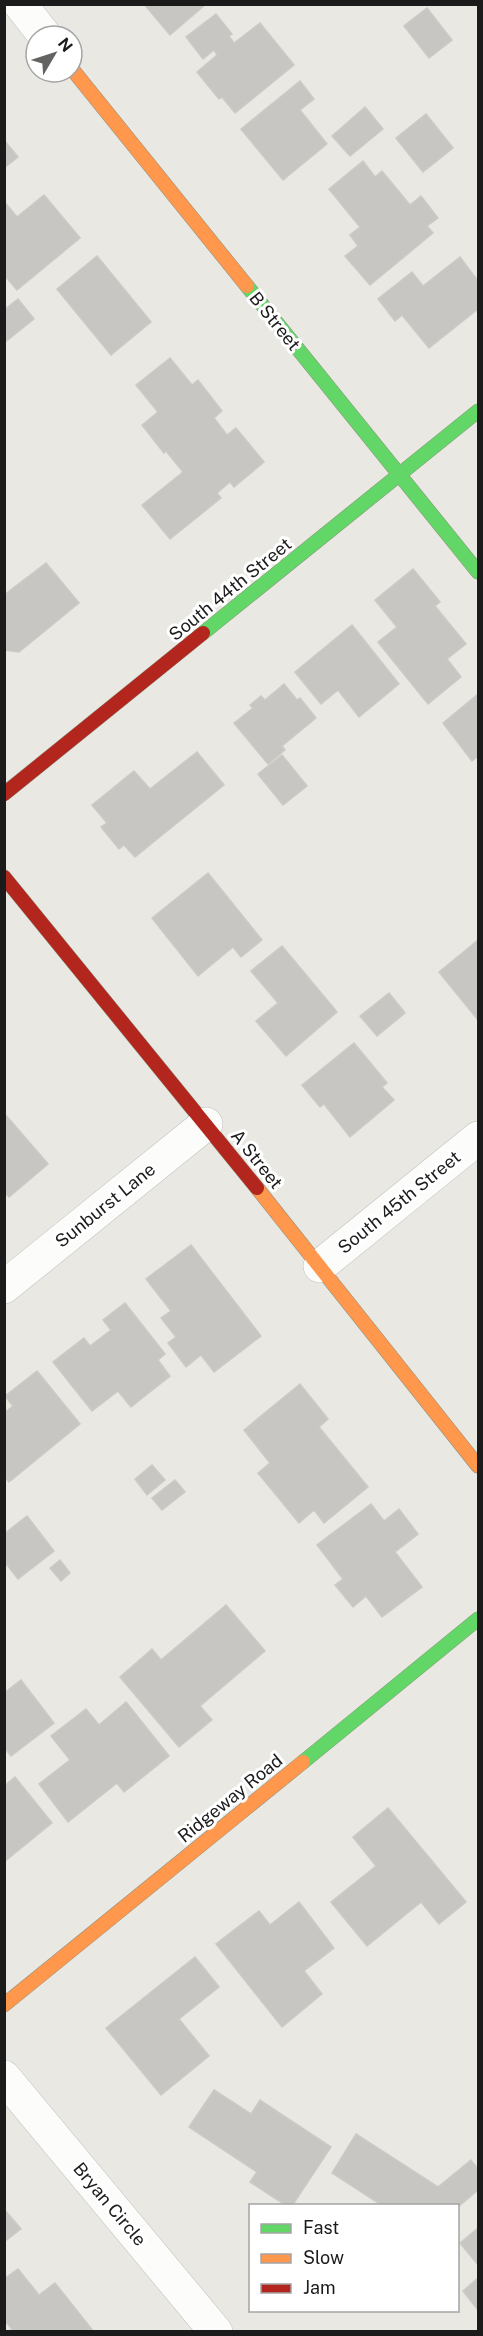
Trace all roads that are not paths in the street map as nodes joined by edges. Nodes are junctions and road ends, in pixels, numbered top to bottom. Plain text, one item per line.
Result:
1 (20, 4) edge
2 (36, 24) edge
3 (84, 84) edge
4 (478, 411) edge
5 (399, 475) junction
6 (478, 572) edge
7 (4, 794) edge
8 (4, 877) edge
9 (206, 1124) junction
10 (478, 1138) edge
11 (320, 1266) junction
12 (4, 1287) edge
13 (478, 1466) edge
14 (478, 1619) edge
15 (4, 2005) edge
16 (4, 2078) edge
17 (216, 2331) edge

1 - 2 street
3 - 5 street, B Street
4 - 5 street, South 44th Street
5 - 6 street, B Street
5 - 7 street, South 44th Street
8 - 9 street, A Street
9 - 11 street, A Street
9 - 12 street, Sunburst Lane
10 - 11 street, South 45th Street
11 - 13 street, A Street
14 - 15 street, Ridgeway Road
16 - 17 street, Bryan Circle

